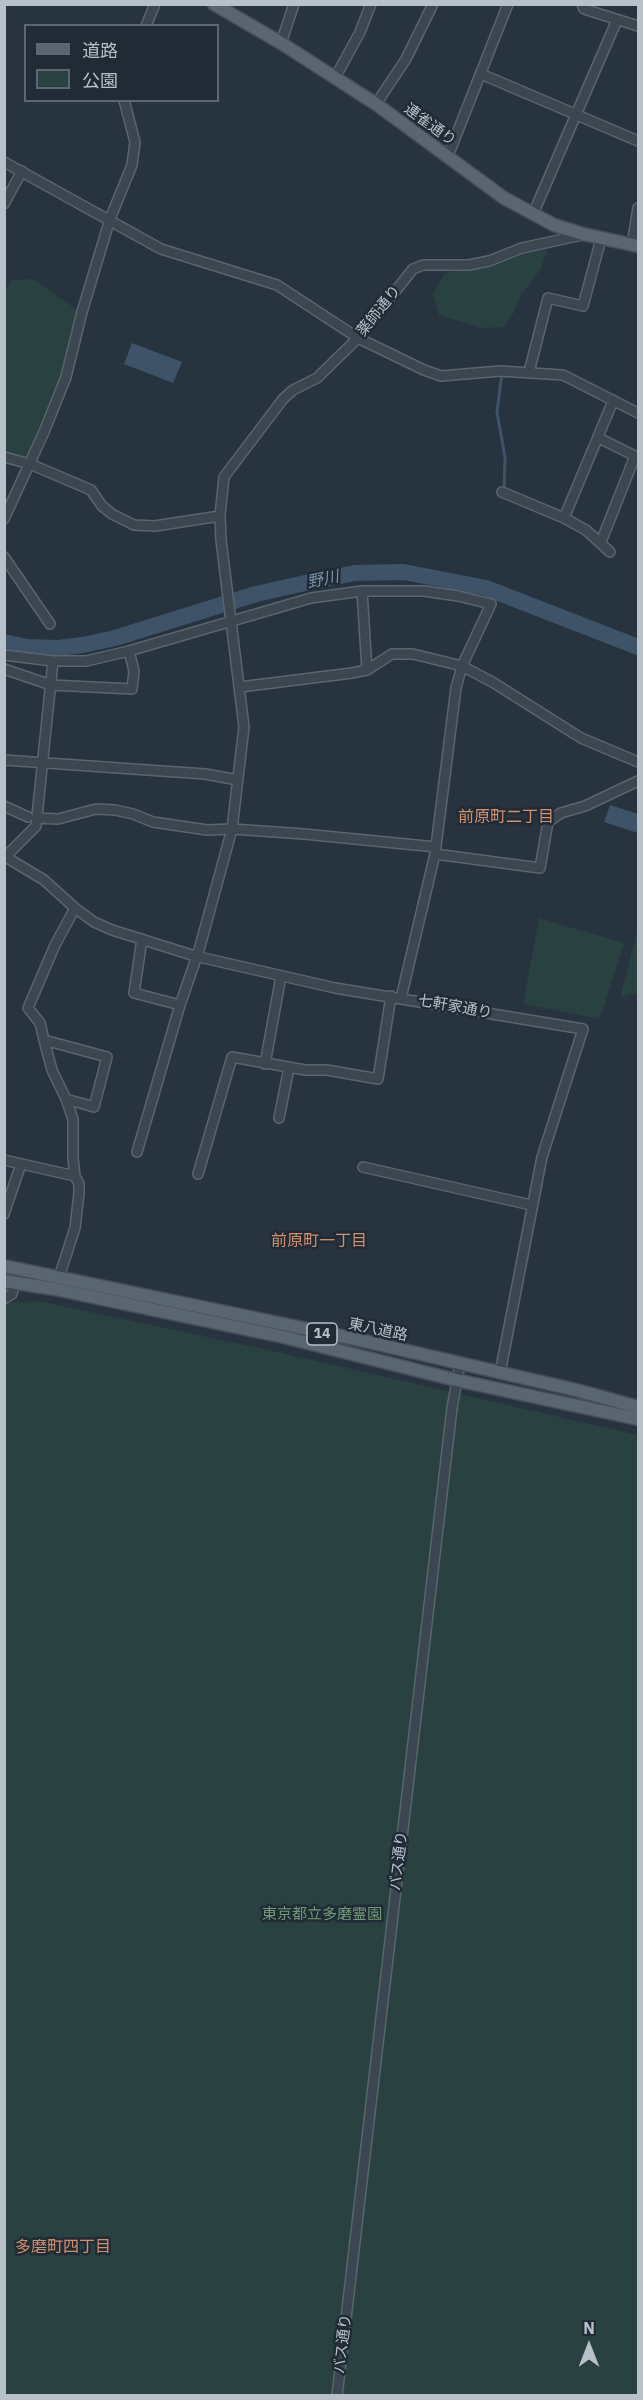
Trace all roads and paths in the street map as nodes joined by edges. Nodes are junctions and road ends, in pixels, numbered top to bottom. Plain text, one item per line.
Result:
1 (154, 4) edge
2 (214, 4) edge
3 (294, 4) edge
4 (371, 4) edge
5 (433, 4) edge
6 (508, 4) edge
7 (582, 4) edge
8 (617, 20) junction
9 (147, 24) edge
10 (639, 27) edge
11 (281, 43) junction
12 (481, 74) junction
13 (335, 78) junction
14 (125, 102) edge
15 (376, 104) junction
16 (576, 114) junction
17 (639, 141) edge
18 (448, 156) junction
19 (4, 162) edge
20 (22, 171) junction
21 (4, 204) edge
22 (639, 208) edge
23 (533, 214) junction
24 (110, 219) junction
25 (583, 234) junction
26 (601, 238) junction
27 (635, 246) edge
28 (358, 338) junction
29 (529, 372) junction
30 (613, 401) junction
31 (639, 413) edge
32 (599, 438) junction
33 (4, 457) edge
34 (30, 464) junction
35 (502, 492) dead end
36 (220, 516) junction
37 (564, 518) junction
38 (4, 519) edge
39 (601, 542) junction
40 (610, 552) dead end
41 (4, 557) edge
42 (362, 591) junction
43 (231, 620) junction
44 (50, 624) dead end
45 (129, 651) junction
46 (4, 655) edge
47 (53, 662) junction
48 (462, 666) junction
49 (4, 669) edge
50 (366, 669) junction
51 (51, 685) junction
52 (240, 687) junction
53 (4, 760) edge
54 (43, 762) junction
55 (639, 762) edge
56 (238, 780) junction
57 (639, 781) edge
58 (4, 806) edge
59 (32, 818) junction
60 (232, 829) junction
61 (435, 851) junction
62 (5, 856) edge
63 (75, 908) junction
64 (142, 939) junction
65 (195, 956) junction
66 (281, 976) junction
67 (396, 997) junction
68 (180, 1005) junction
69 (44, 1040) junction
70 (265, 1064) junction
71 (289, 1068) junction
72 (66, 1099) junction
73 (279, 1118) dead end
74 (137, 1152) dead end
75 (4, 1160) edge
76 (21, 1164) junction
77 (363, 1167) dead end
78 (198, 1174) dead end
79 (75, 1176) junction
80 (531, 1205) junction
81 (4, 1214) edge
82 (4, 1266) edge
83 (59, 1277) junction
84 (10, 1282) edge
85 (4, 1299) edge
86 (460, 1364) junction
87 (497, 1372) junction
88 (456, 1380) junction
89 (566, 1404) junction
90 (639, 1407) edge
91 (639, 1419) edge
92 (337, 2396) edge

1 - 9 street
2 - 11 main road, 連雀通り
3 - 11 street
4 - 13 street
5 - 15 street
6 - 12 street
7 - 8 street
8 - 10 street
8 - 16 street
11 - 13 main road, 連雀通り
12 - 16 street
12 - 18 street
13 - 15 main road, 連雀通り
14 - 24 street
15 - 18 main road, 連雀通り
16 - 17 street
16 - 23 street
18 - 23 main road, 連雀通り
19 - 20 street
20 - 21 street
20 - 24 street
22 - 27 street
23 - 25 main road, 連雀通り
24 - 28 street
24 - 34 street
25 - 26 main road, 連雀通り
25 - 28 street, 薬師通り
26 - 27 main road, 連雀通り
26 - 29 street
28 - 29 street
28 - 36 street, 薬師通り
29 - 30 street
30 - 31 street
30 - 32 street
32 - 37 street
32 - 39 street
33 - 34 street
34 - 36 street
34 - 38 street
35 - 37 street
36 - 43 street
37 - 39 street
39 - 40 street
41 - 44 street
42 - 43 street
42 - 48 street
42 - 50 street
43 - 45 street
43 - 52 street
45 - 47 street
45 - 51 street
46 - 47 street
47 - 51 street
48 - 50 street
48 - 55 street
48 - 61 street
49 - 51 street
50 - 52 street
51 - 54 street
52 - 56 street
53 - 54 street
54 - 56 street
54 - 59 street
56 - 60 street
57 - 61 street
58 - 59 street
59 - 60 street
59 - 62 street
60 - 61 street
60 - 65 street
61 - 67 street
62 - 63 street, 七軒家通り
63 - 64 street, 七軒家通り
63 - 69 street
64 - 65 street, 七軒家通り
64 - 68 street
65 - 66 street, 七軒家通り
65 - 68 street
66 - 67 street, 七軒家通り
66 - 70 street
67 - 71 street
67 - 80 street, 七軒家通り
68 - 74 street
69 - 72 street
69 - 72 street
70 - 71 street
70 - 78 street
71 - 73 street
72 - 79 street
75 - 76 street
76 - 79 street
76 - 81 street
77 - 80 street
79 - 83 street
80 - 87 street, 七軒家通り
82 - 83 main road, 東八道路 / 14
83 - 86 main road, 東八道路 / 14
84 - 85 street
84 - 88 main road, 東八道路 / 14
86 - 87 main road, 東八道路 / 14
86 - 88 street, バス通り
87 - 89 main road
87 - 90 main road, 東八道路 / 14
88 - 89 main road, 東八道路 / 14
88 - 92 street, バス通り
89 - 91 main road, 東八道路 / 14

